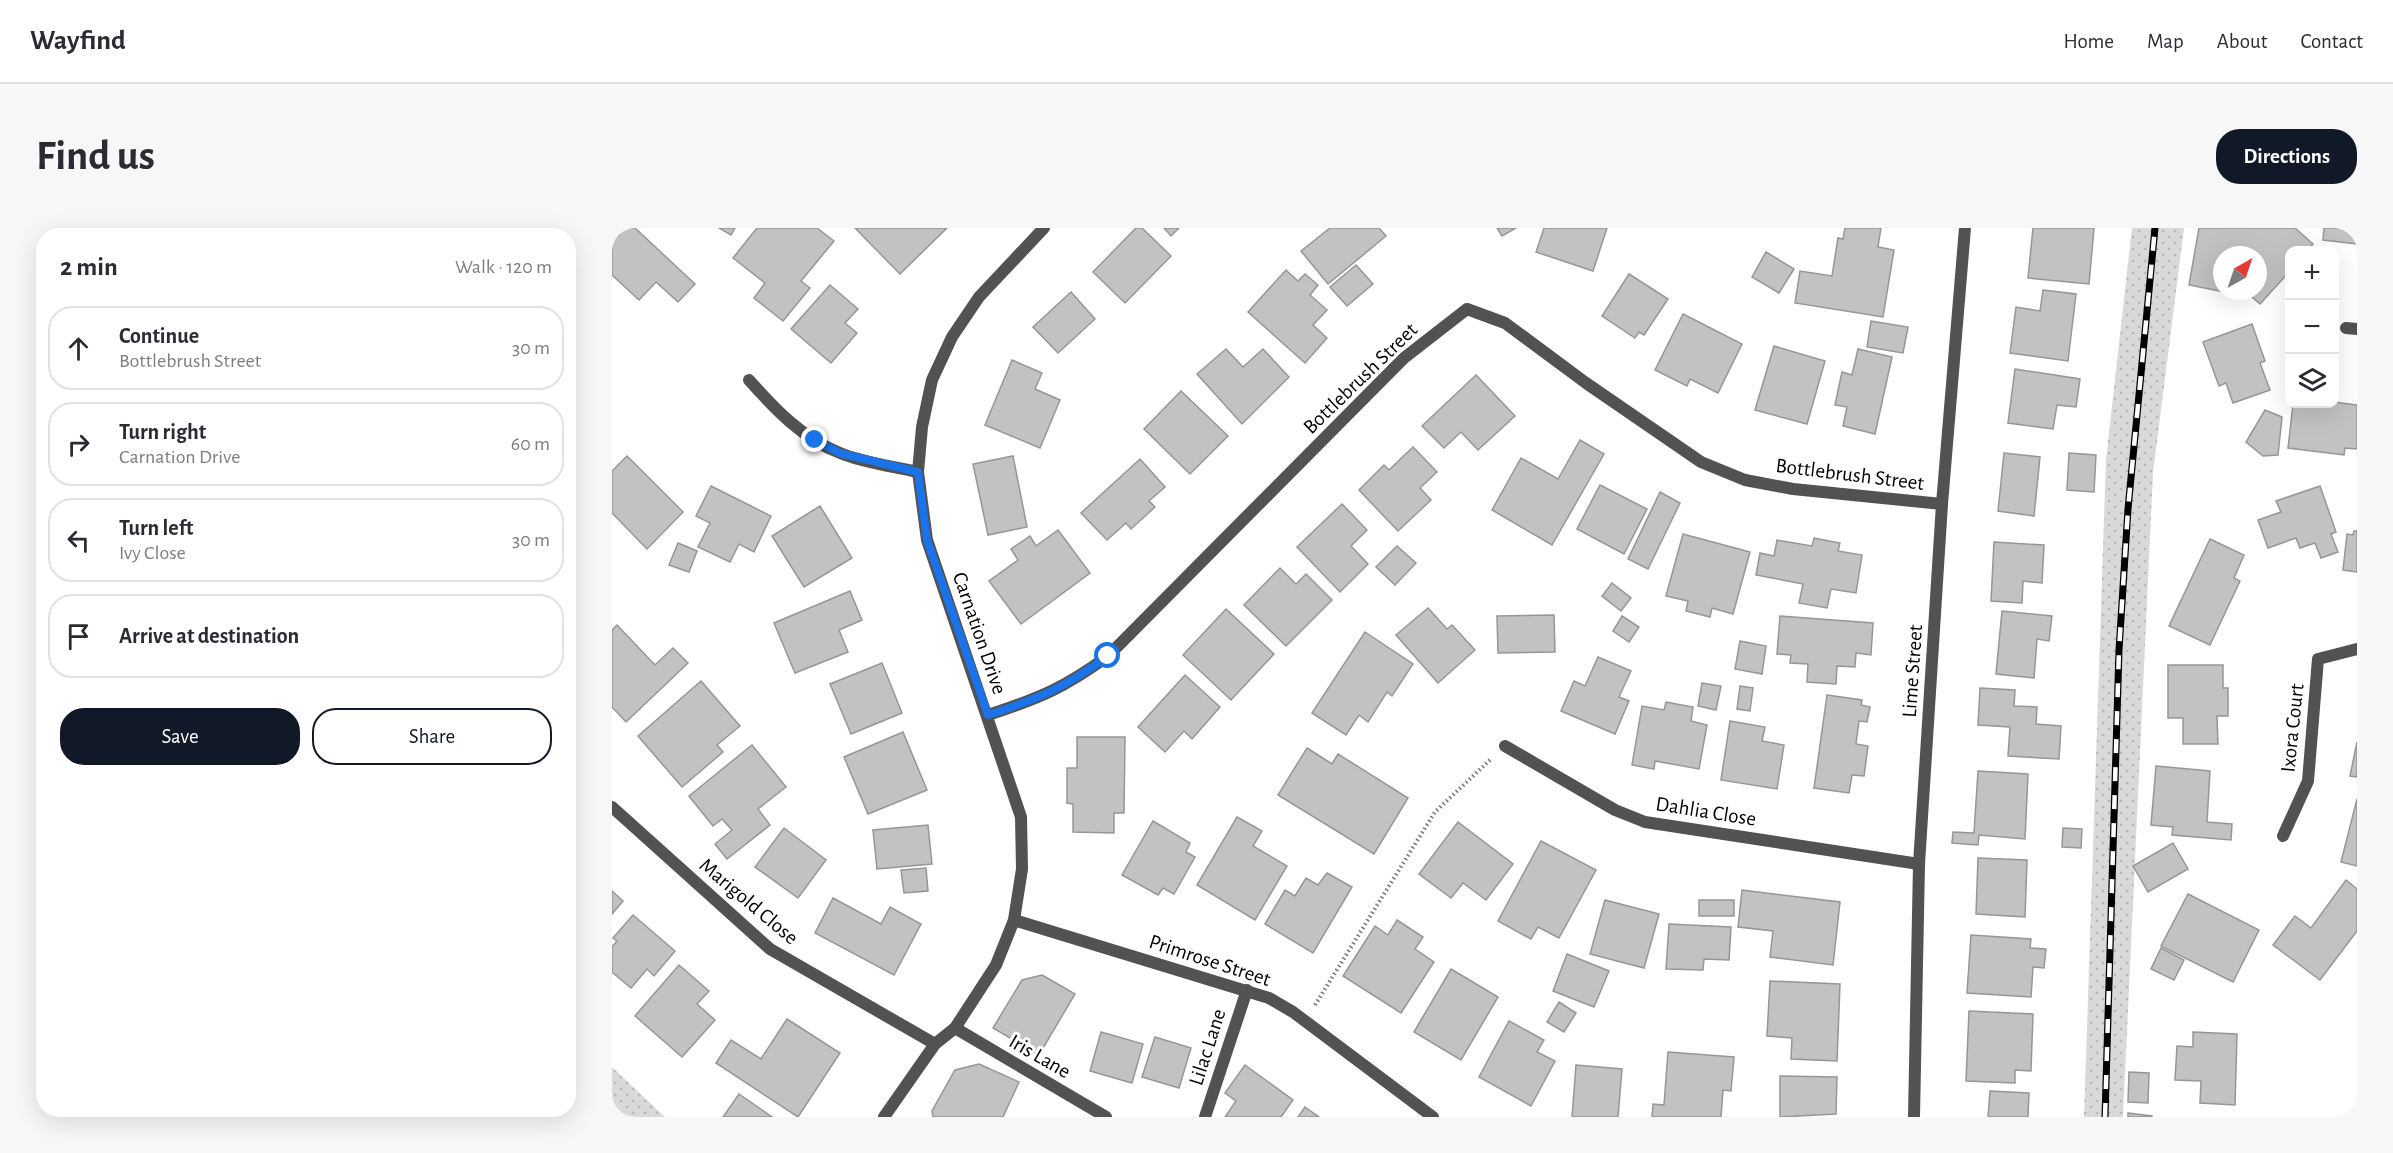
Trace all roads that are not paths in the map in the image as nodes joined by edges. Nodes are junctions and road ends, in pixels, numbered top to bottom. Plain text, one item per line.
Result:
1 (1044, 228) edge
2 (1965, 228) edge
3 (749, 380) dead end
4 (918, 472) junction
5 (1942, 504) junction
6 (2357, 649) edge
7 (988, 715) junction
8 (1505, 746) road end
9 (612, 807) edge
10 (2283, 836) dead end
11 (1919, 864) junction
12 (1014, 920) junction
13 (1247, 990) junction
14 (955, 1029) junction
15 (934, 1044) junction
16 (884, 1117) edge
17 (1106, 1117) edge
18 (1205, 1117) edge
19 (1433, 1117) edge
20 (1914, 1117) edge

1 - 4 street, Carnation Drive
2 - 5 street, Lime Street
3 - 4 street
4 - 7 street, Carnation Drive
5 - 7 street, Bottlebrush Street
5 - 11 street, Lime Street
6 - 10 street, Ixora Court
7 - 12 street, Carnation Drive
8 - 11 street, Dahlia Close
9 - 15 street, Marigold Close
11 - 20 street, Lime Street
12 - 13 street, Primrose Street
12 - 14 street, Carnation Drive
13 - 18 street, Lilac Lane
13 - 19 street, Primrose Street
14 - 15 street, Carnation Drive
14 - 17 street, Iris Lane
15 - 16 street, Carnation Drive

